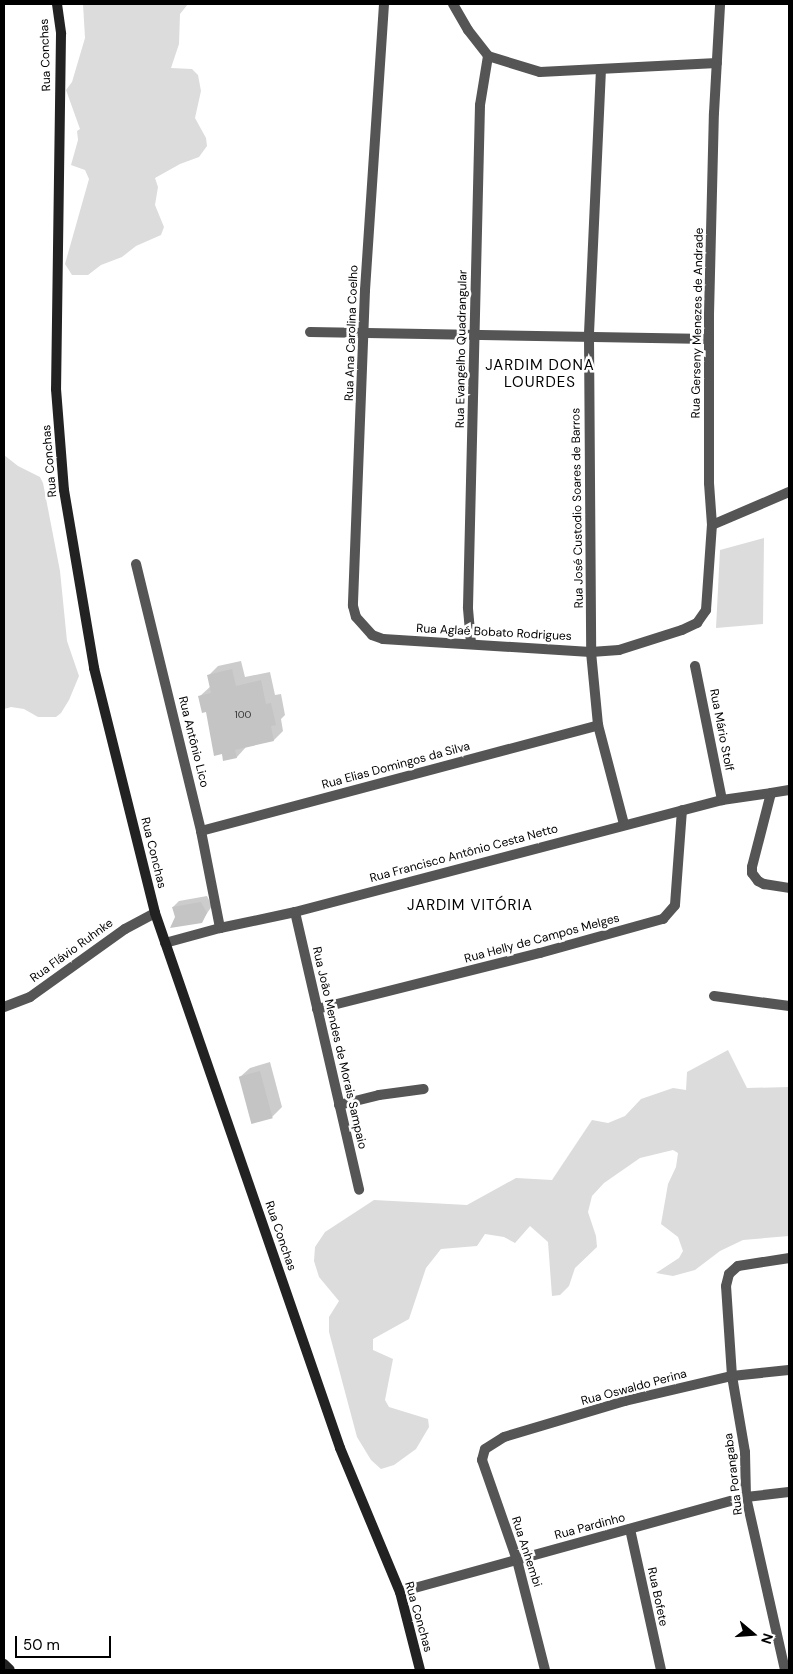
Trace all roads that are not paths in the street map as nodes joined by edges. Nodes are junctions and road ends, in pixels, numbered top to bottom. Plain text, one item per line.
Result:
1 (57, 4) edge
2 (384, 4) edge
3 (453, 4) edge
4 (720, 4) edge
5 (488, 56) junction
6 (717, 63) junction
7 (601, 69) junction
8 (310, 332) dead end
9 (364, 333) junction
10 (474, 334) junction
11 (589, 337) junction
12 (709, 339) junction
13 (789, 492) edge
14 (712, 525) junction
15 (136, 564) dead end
16 (682, 630) joint
17 (394, 640) joint
18 (471, 643) junction
19 (591, 652) junction
20 (695, 666) dead end
21 (598, 725) junction
22 (789, 790) edge
23 (771, 793) junction
24 (722, 800) junction
25 (682, 810) junction
26 (624, 824) junction
27 (201, 831) junction
28 (789, 888) edge
29 (294, 912) junction
30 (154, 913) junction
31 (220, 928) junction
32 (165, 943) junction
33 (714, 996) dead end
34 (4, 1006) edge
35 (789, 1006) edge
36 (317, 1010) junction
37 (424, 1089) dead end
38 (339, 1105) junction
39 (359, 1190) dead end
40 (789, 1258) edge
41 (789, 1370) edge
42 (732, 1376) junction
43 (488, 1445) joint
44 (789, 1492) edge
45 (746, 1497) junction
46 (630, 1529) junction
47 (516, 1560) junction
48 (400, 1592) junction
49 (786, 1656) edge
50 (4, 1664) edge
51 (10, 1670) edge
52 (420, 1670) edge
53 (545, 1670) edge
54 (660, 1670) edge
55 (785, 1670) edge

1 - 30 main road, Rua Conchas
2 - 9 street, Rua Ana Carolina Coelho
3 - 5 street
4 - 6 street, Rua Gerseny Menezes de Andrade
5 - 7 street
5 - 10 street, Rua Evangelho Quadrangular
6 - 7 street
6 - 12 street, Rua Gerseny Menezes de Andrade
7 - 11 street, Rua José Custodio Soares de Barros
8 - 9 street
9 - 10 street
9 - 17 street, Rua Ana Carolina Coelho
10 - 11 street
10 - 18 street, Rua Evangelho Quadrangular
11 - 12 street
11 - 19 street, Rua José Custodio Soares de Barros
12 - 14 street, Rua Gerseny Menezes de Andrade
13 - 14 street
14 - 16 street, Rua Gerseny Menezes de Andrade
15 - 27 street, Rua Antônio Lico
16 - 19 street, Rua Aglaé Bobato Rodrigues
17 - 18 street, Rua Aglaé Bobato Rodrigues
18 - 19 street, Rua Aglaé Bobato Rodrigues
19 - 21 street, Rua José Custodio Soares de Barros
20 - 24 street, Rua Mário Stolf
21 - 26 street, Rua José Custodio Soares de Barros
21 - 27 street, Rua Elias Domingos da Silva
22 - 23 street, Rua Francisco Antônio Cesta Netto
23 - 24 street, Rua Francisco Antônio Cesta Netto
23 - 28 street
24 - 25 street, Rua Francisco Antônio Cesta Netto
25 - 26 street, Rua Francisco Antônio Cesta Netto
25 - 36 street, Rua Helly de Campos Melges
26 - 29 street, Rua Francisco Antônio Cesta Netto
27 - 31 street, Rua Antônio Lico
29 - 31 street, Rua Francisco Antônio Cesta Netto
29 - 36 street, Rua João Mendes de Morais Sampaio
30 - 32 main road, Rua Conchas
30 - 34 street, Rua Flávio Ruhnke
31 - 32 street, Rua Francisco Antônio Cesta Netto
32 - 48 main road, Rua Conchas
33 - 35 street
36 - 38 street, Rua João Mendes de Morais Sampaio
37 - 38 street
38 - 39 street, Rua João Mendes de Morais Sampaio
40 - 42 street, Rua Porangaba
41 - 42 street, Rua Oswaldo Perina
42 - 43 street, Rua Oswaldo Perina
42 - 45 street, Rua Porangaba
43 - 47 street, Rua Anhembi
44 - 45 street, Rua Pardinho
45 - 46 street, Rua Pardinho
45 - 49 street, Rua Porangaba
46 - 47 street, Rua Pardinho
46 - 54 street, Rua Bofete
47 - 48 street, Rua Pardinho
47 - 53 street, Rua Anhembi
48 - 52 main road, Rua Conchas
49 - 55 street, Rua Porangaba
50 - 51 main road

